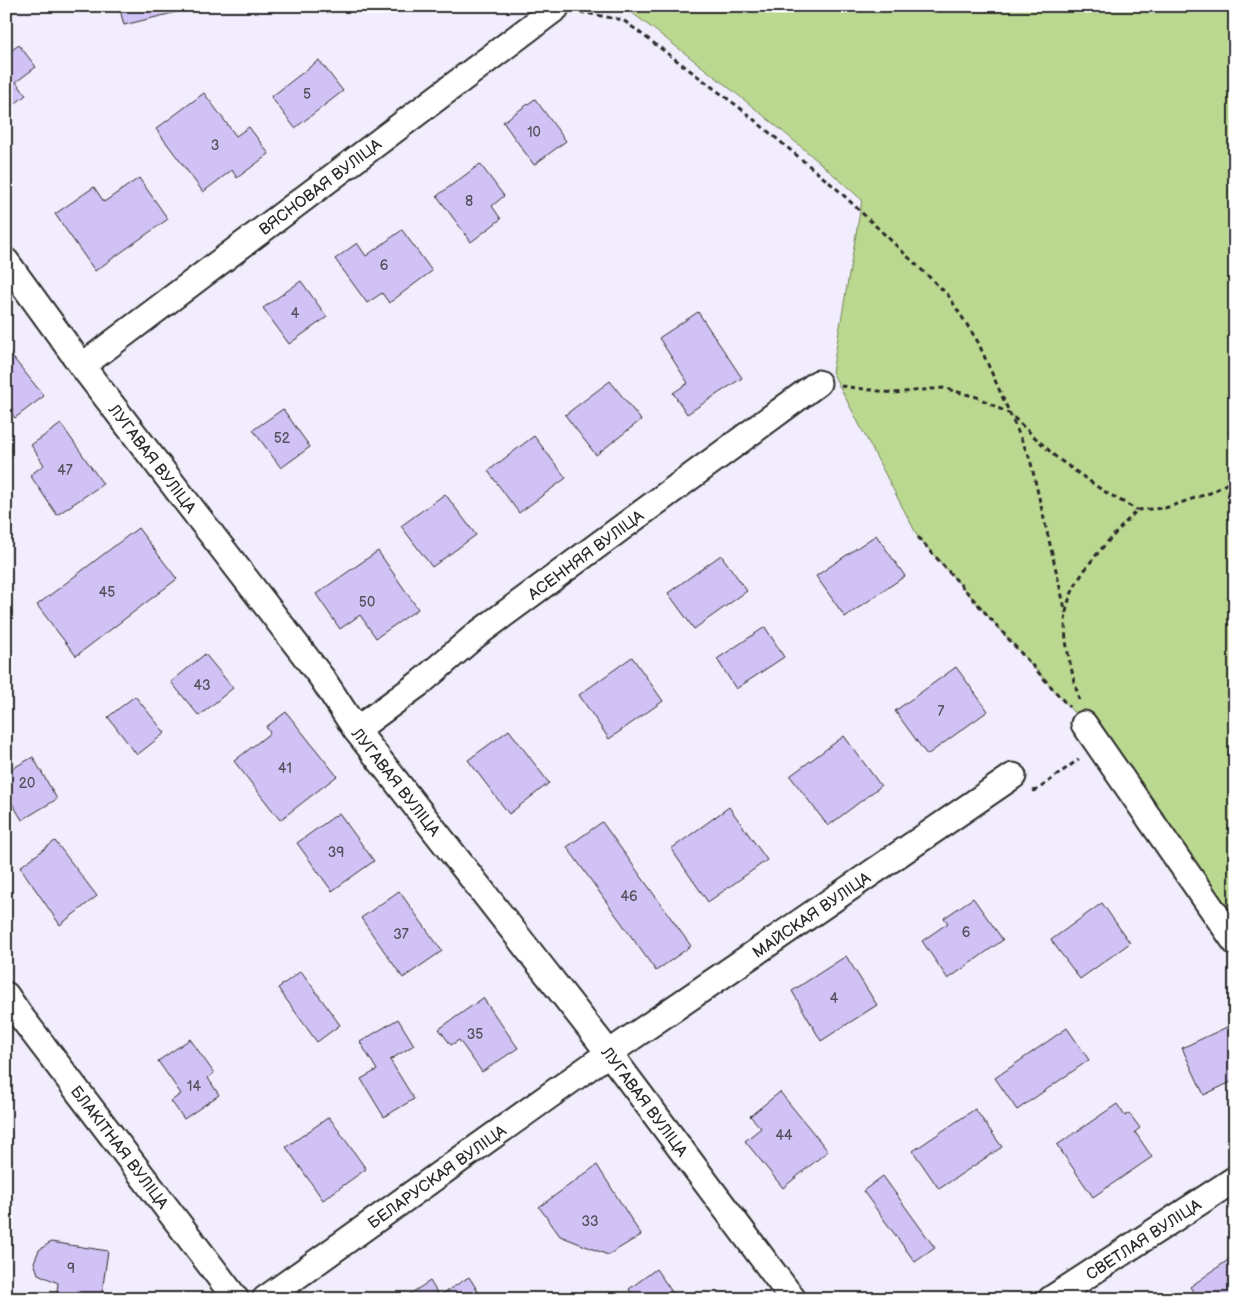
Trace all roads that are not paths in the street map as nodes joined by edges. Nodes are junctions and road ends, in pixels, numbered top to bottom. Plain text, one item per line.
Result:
1 (556, 8) road end
2 (6, 261) edge
3 (82, 366) junction
4 (818, 383) road end
5 (356, 730) junction
6 (1091, 734) road end
7 (1005, 782) road end
8 (1235, 942) edge
9 (10, 1010) edge
10 (609, 1054) junction
11 (1235, 1179) edge
12 (236, 1299) edge
13 (265, 1299) edge
14 (793, 1299) edge
15 (1051, 1299) edge

1 - 3 street, ВЯСНОВАЯ ВУЛІЦА
2 - 3 street, ЛУГАВАЯ ВУЛІЦА
3 - 5 street, ЛУГАВАЯ ВУЛІЦА
4 - 5 street, АСЕННЯЯ ВУЛІЦА
5 - 10 street, ЛУГАВАЯ ВУЛІЦА
6 - 8 street
7 - 10 street, МАЙСКАЯ ВУЛІЦА
9 - 12 street, БЛАКІТНАЯ ВУЛІЦА
10 - 13 street, БЕЛАРУСКАЯ ВУЛІЦА
10 - 14 street, ЛУГАВАЯ ВУЛІЦА
11 - 15 street, СВЕТЛАЯ ВУЛІЦА

